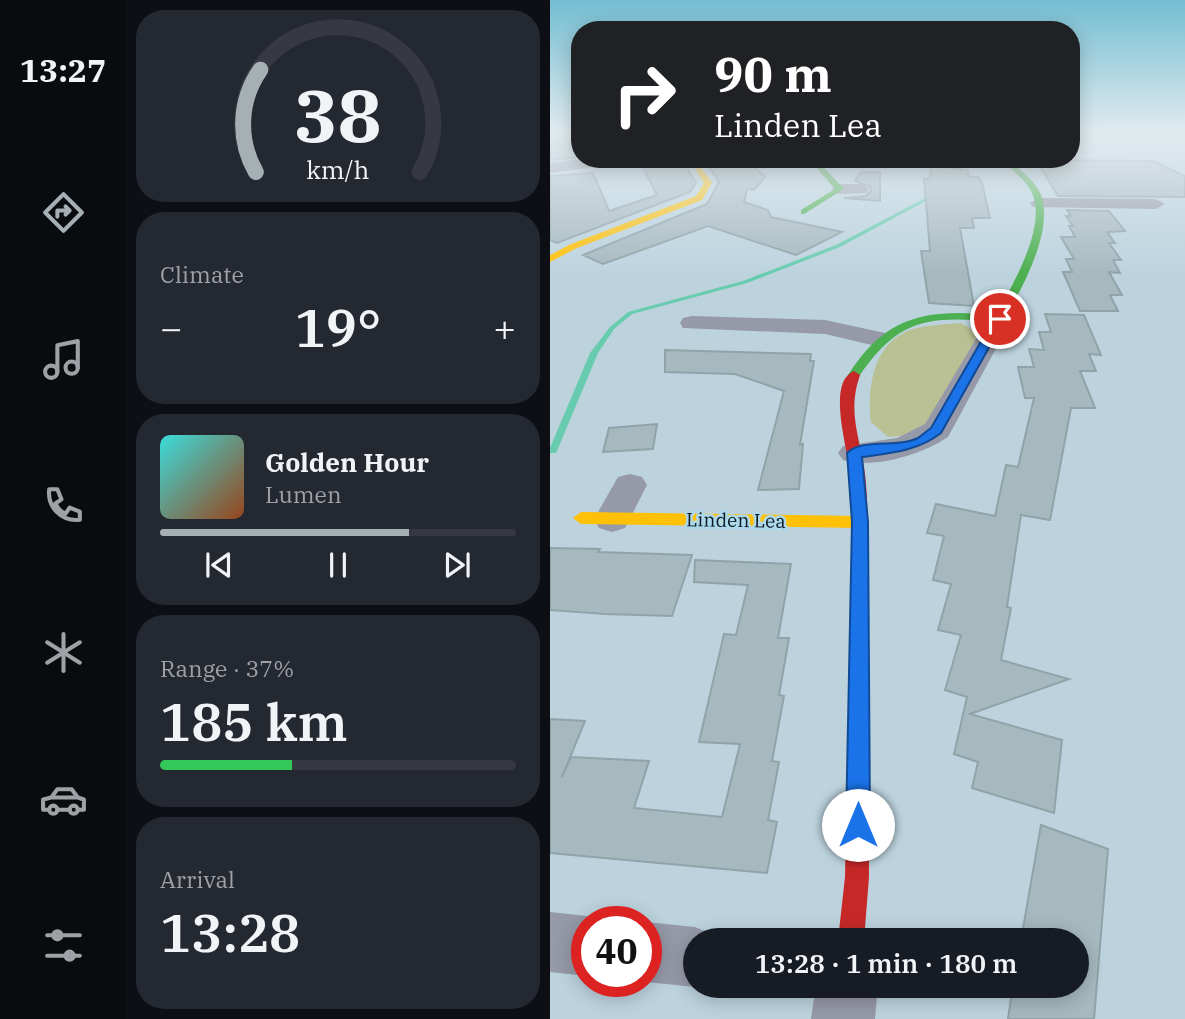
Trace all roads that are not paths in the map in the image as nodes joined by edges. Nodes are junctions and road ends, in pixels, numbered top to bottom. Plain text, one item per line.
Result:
1 (706, 180) edge
2 (831, 180) edge
3 (1025, 180) edge
4 (840, 189) junction
5 (860, 189) dead end
6 (1039, 203) junction
7 (1156, 204) dead end
8 (804, 212) dead end
9 (550, 259) edge
10 (1000, 319) junction
11 (692, 323) dead end
12 (877, 338) junction
13 (854, 453) junction
14 (630, 485) dead end
15 (597, 518) joint
16 (860, 522) junction
17 (852, 928) edge
18 (550, 942) edge
19 (571, 944) edge
20 (662, 954) edge
21 (683, 956) edge
22 (845, 998) edge
23 (843, 1019) edge

1 - 9 street
2 - 4 street
3 - 6 street
4 - 5 street
4 - 8 street
6 - 7 street
6 - 10 street
10 - 12 street
10 - 13 street
11 - 12 street
12 - 13 street
13 - 16 street
14 - 15 street, Linden Lea
15 - 16 street, Linden Lea
16 - 17 street
18 - 19 street
20 - 21 street
22 - 23 street

